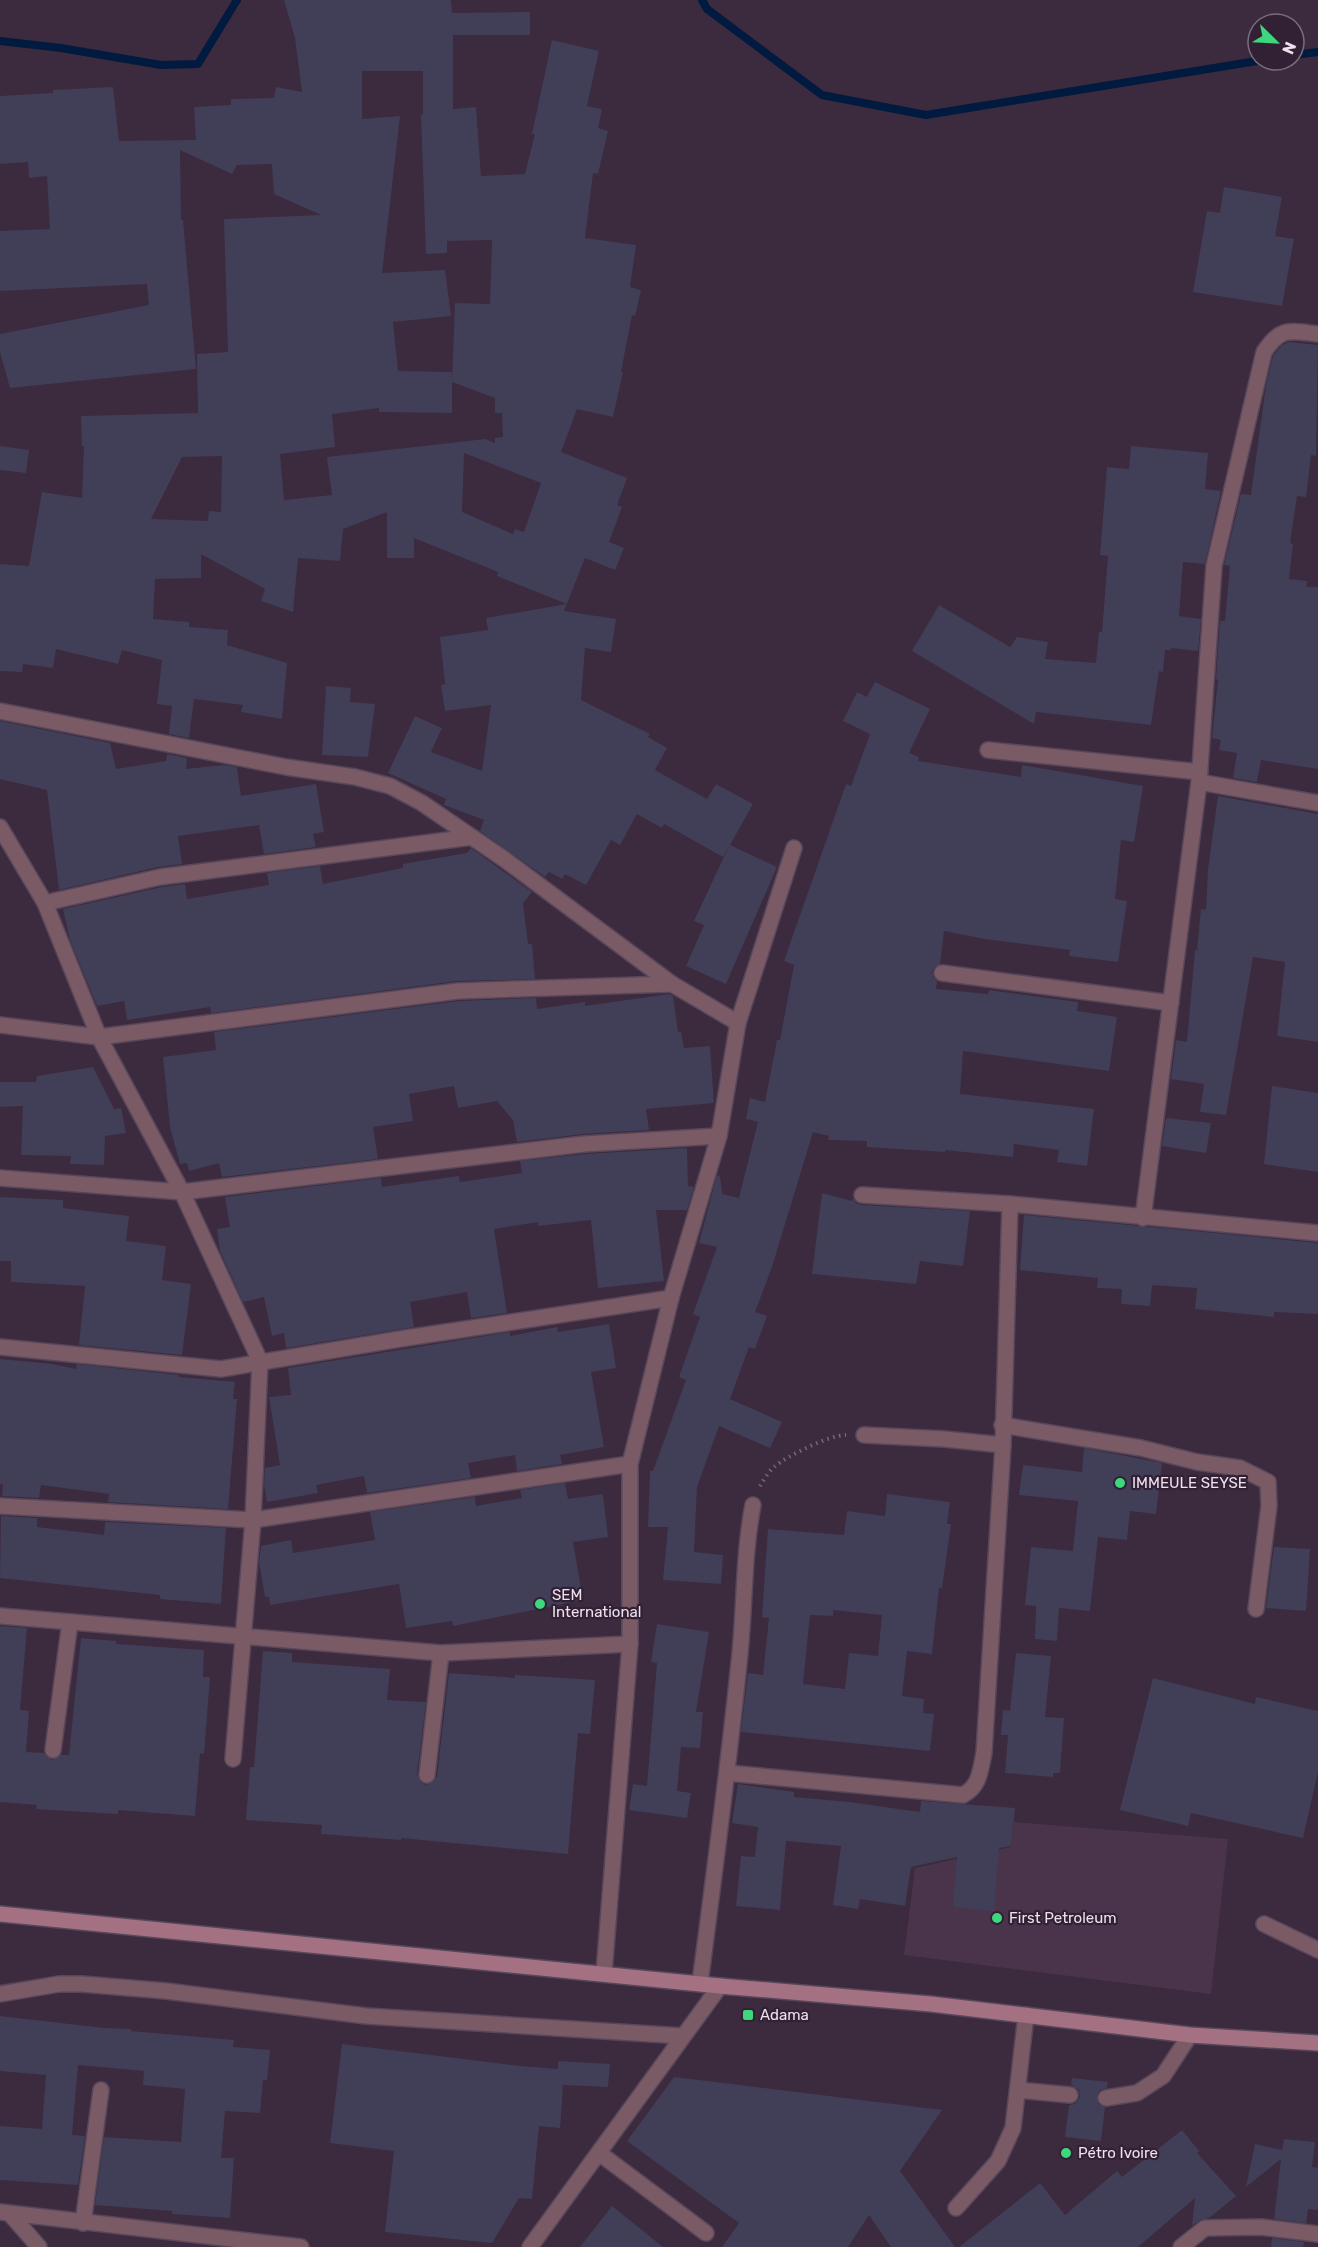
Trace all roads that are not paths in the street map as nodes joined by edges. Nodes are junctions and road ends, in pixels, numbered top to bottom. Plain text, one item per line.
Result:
1 (1318, 334) edge
2 (0, 711) edge
3 (988, 750) dead end
4 (1200, 777) junction
5 (1318, 803) edge
6 (0, 827) edge
7 (472, 837) junction
8 (794, 848) dead end
9 (45, 903) junction
10 (942, 973) dead end
11 (672, 984) junction
12 (1171, 1003) junction
13 (738, 1023) junction
14 (0, 1025) edge
15 (99, 1036) junction
16 (718, 1136) junction
17 (0, 1178) edge
18 (182, 1192) junction
19 (862, 1195) dead end
20 (1010, 1204) junction
21 (1143, 1218) junction
22 (1318, 1233) edge
23 (671, 1298) junction
24 (0, 1347) edge
25 (260, 1361) junction
26 (1002, 1425) junction
27 (864, 1435) road end
28 (1003, 1445) junction
29 (630, 1464) junction
30 (753, 1505) road end
31 (0, 1506) edge
32 (253, 1521) junction
33 (1256, 1609) dead end
34 (0, 1616) edge
35 (70, 1622) junction
36 (243, 1635) junction
37 (630, 1644) junction
38 (441, 1653) junction
39 (53, 1750) dead end
40 (233, 1759) dead end
41 (728, 1773) junction
42 (427, 1775) dead end
43 (0, 1914) edge
44 (1264, 1924) dead end
45 (1318, 1950) edge
46 (604, 1973) junction
47 (700, 1983) junction
48 (720, 1986) junction
49 (0, 1994) edge
50 (1026, 2015) junction
51 (1190, 2035) junction
52 (683, 2036) junction
53 (1318, 2043) edge
54 (101, 2090) dead end
55 (1018, 2090) junction
56 (1070, 2095) dead end
57 (1106, 2098) dead end
58 (599, 2153) junction
59 (956, 2208) dead end
60 (5, 2213) edge
61 (83, 2223) junction
62 (706, 2233) dead end
63 (1318, 2234) edge
64 (39, 2247) edge
65 (301, 2247) edge
66 (530, 2247) edge
67 (1180, 2247) edge

1 - 4 street
2 - 7 street
3 - 4 street
4 - 5 street
4 - 12 street
6 - 9 street
7 - 9 street
7 - 11 street
8 - 13 street
9 - 15 street
10 - 12 street
11 - 13 street
11 - 15 street
12 - 21 street
13 - 16 street
14 - 15 street
15 - 18 street
16 - 18 street
16 - 23 street
17 - 18 street
18 - 25 street
19 - 20 street
20 - 21 street
20 - 26 street
21 - 22 street
23 - 25 street
23 - 29 street
24 - 25 street
25 - 32 street
26 - 28 street
26 - 33 street
27 - 28 street
28 - 41 street
29 - 32 street
29 - 37 street
30 - 41 street
31 - 32 street
32 - 36 street
34 - 35 street
35 - 36 street
35 - 39 street
36 - 38 street
36 - 40 street
37 - 38 street
37 - 46 street
38 - 42 street
41 - 47 street
43 - 46 main road
44 - 45 street
46 - 47 main road
47 - 48 main road
48 - 50 main road
48 - 52 street
49 - 52 street
50 - 51 main road
50 - 55 street
51 - 53 main road
51 - 57 street
52 - 58 street
54 - 61 street
55 - 56 street
55 - 59 street
58 - 62 street
58 - 66 street
60 - 61 street
60 - 64 street
61 - 65 street
63 - 67 street

